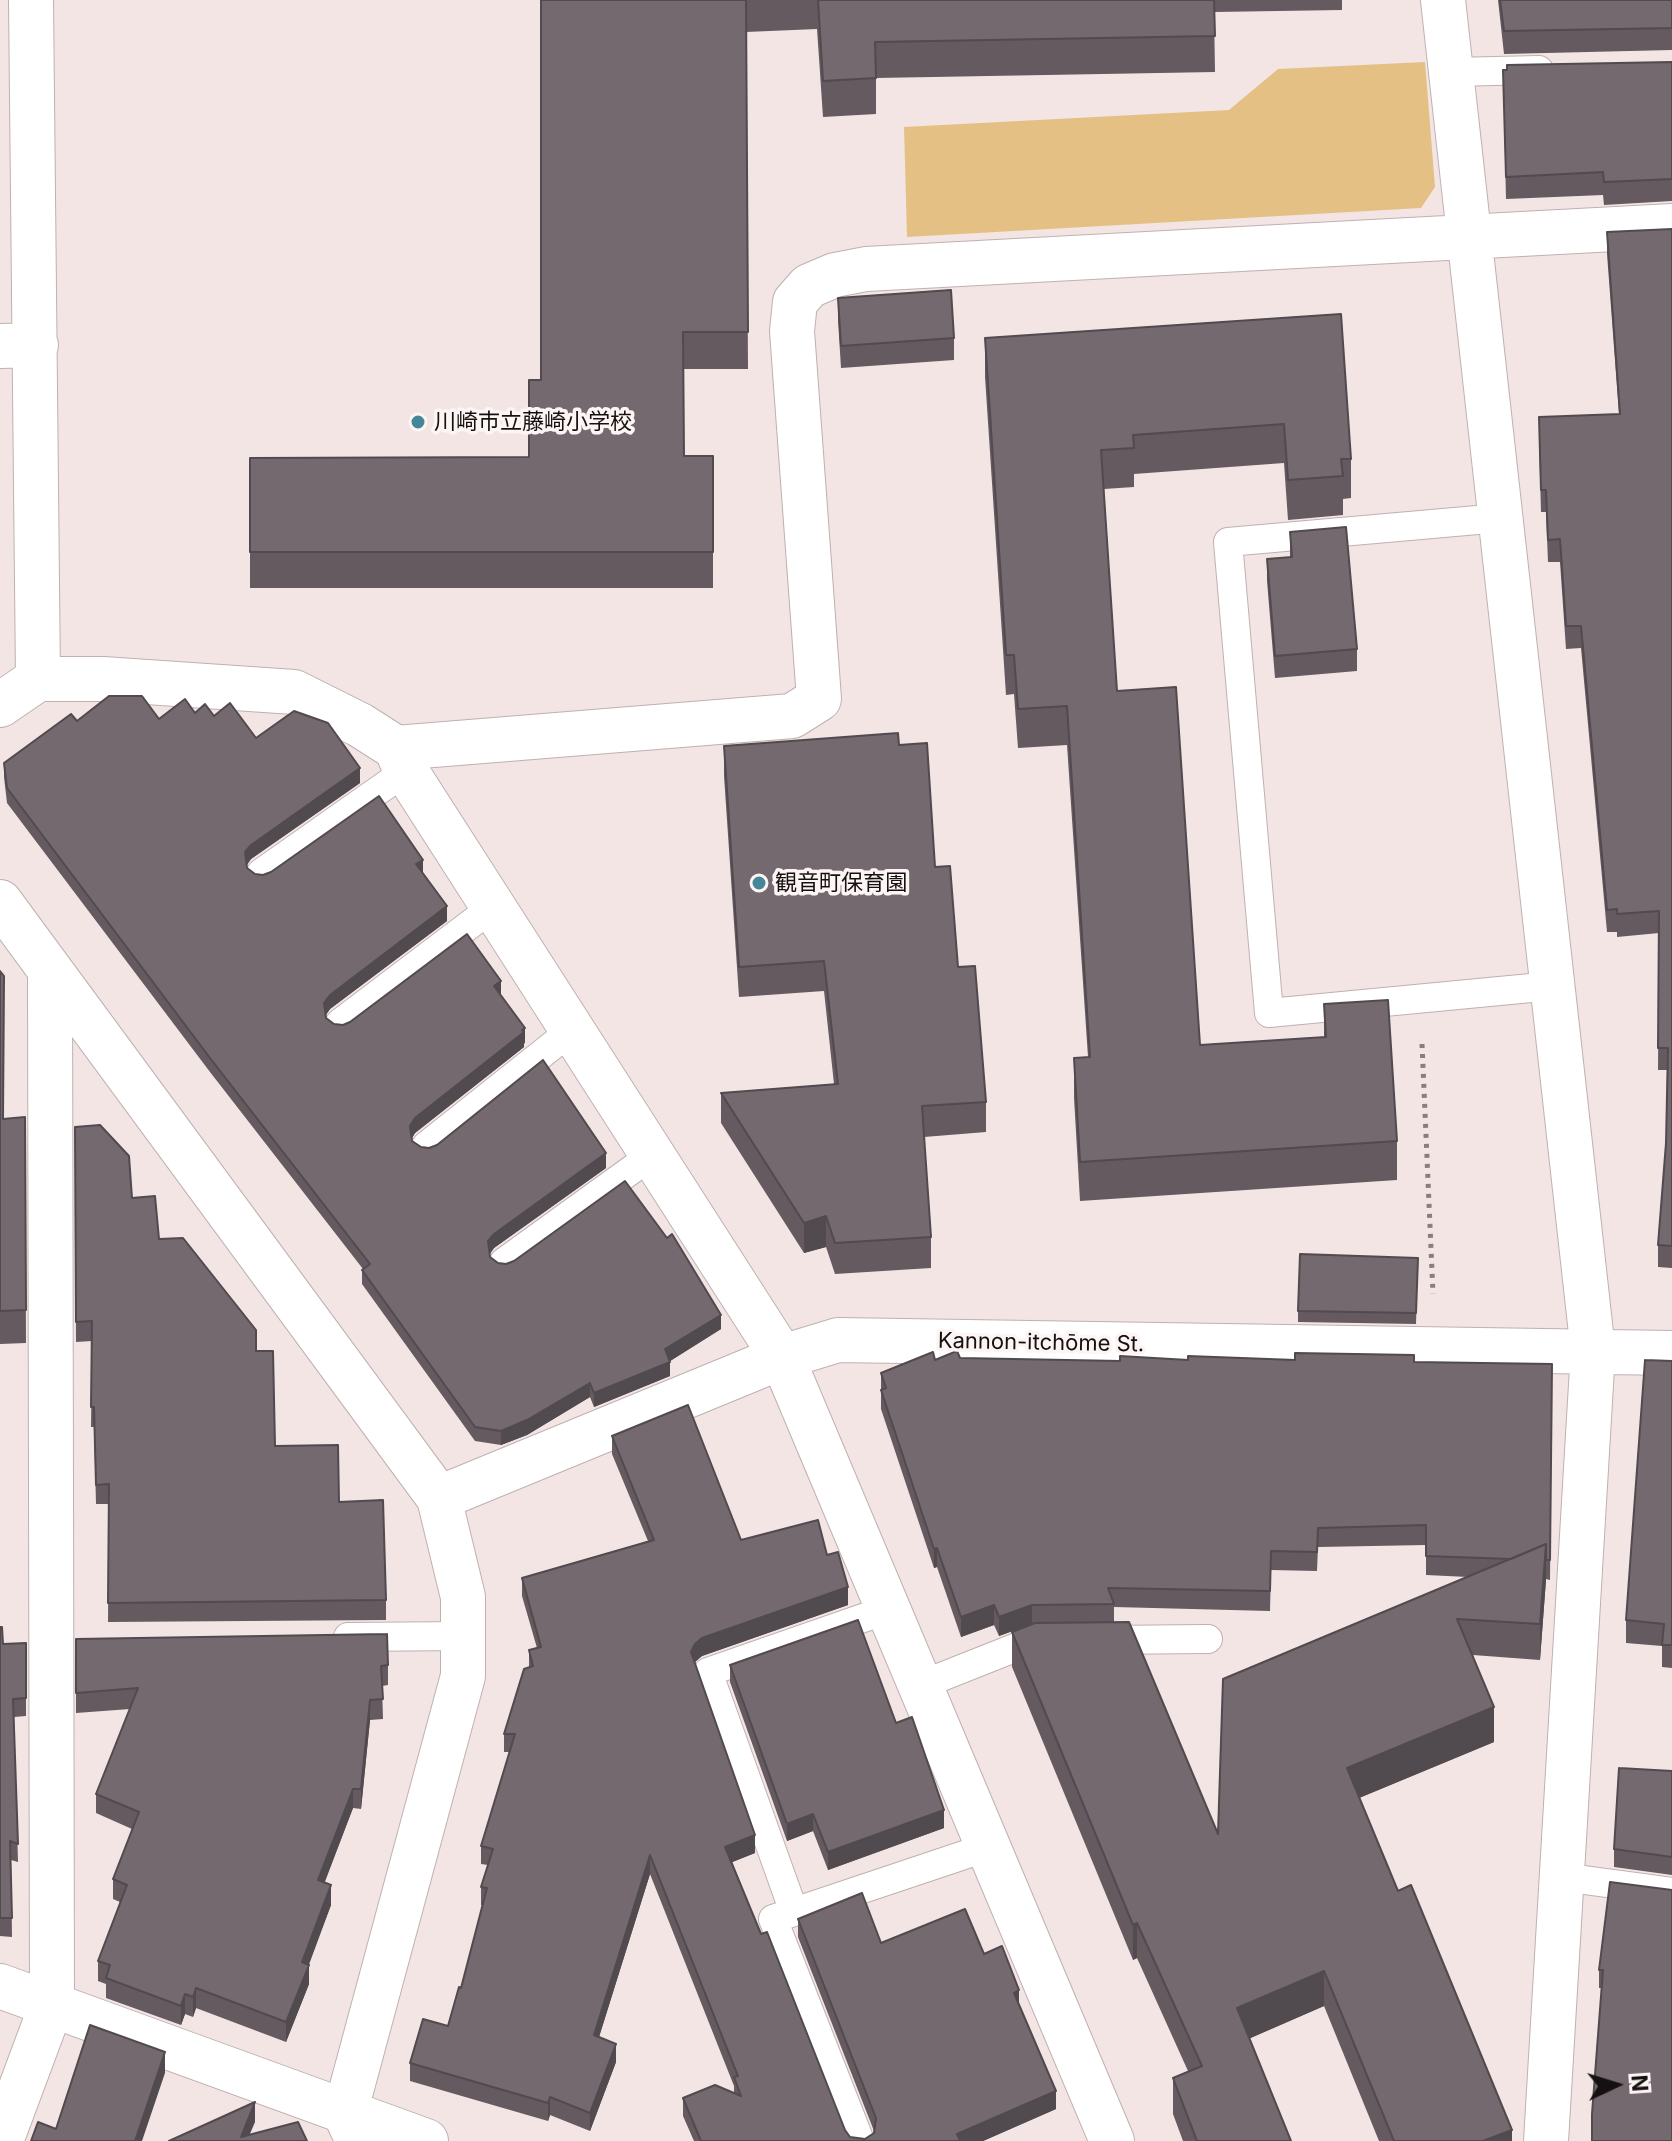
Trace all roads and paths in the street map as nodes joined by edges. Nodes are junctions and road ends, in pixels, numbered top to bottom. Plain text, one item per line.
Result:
1 (31, 0) edge
2 (1443, 0) edge
3 (1562, 70) edge
4 (1451, 72) junction
5 (1672, 226) edge
6 (1469, 235) junction
7 (18, 346) edge
8 (1500, 518) junction
9 (38, 679) junction
10 (0, 705) edge
11 (401, 760) junction
12 (261, 873) edge
13 (0, 902) edge
14 (493, 907) junction
15 (50, 973) junction
16 (1552, 986) junction
17 (1420, 999) junction
18 (340, 1023) edge
19 (572, 1030) junction
20 (426, 1146) edge
21 (652, 1155) junction
22 (504, 1262) edge
23 (1436, 1349) junction
24 (1593, 1351) junction
25 (1672, 1353) edge
26 (782, 1357) junction
27 (439, 1498) junction
28 (889, 1609) junction
29 (464, 1636) junction
30 (328, 1637) edge
31 (1208, 1639) dead end
32 (921, 1685) junction
33 (988, 1847) junction
34 (1562, 1877) junction
35 (1672, 1892) edge
36 (794, 1912) junction
37 (0, 1986) edge
38 (52, 2004) junction
39 (352, 2127) edge
40 (1, 2141) edge
41 (426, 2141) edge
42 (860, 2141) edge
43 (1112, 2141) edge
44 (1546, 2141) edge

1 - 7 street
2 - 4 street
3 - 4 lane
4 - 6 street
5 - 6 street
6 - 8 street
6 - 11 street
7 - 9 street
8 - 16 street
8 - 17 lane
9 - 10 street
9 - 11 street
11 - 12 lane
11 - 14 street
13 - 15 street
14 - 18 lane
14 - 19 street
15 - 27 street
15 - 38 street
16 - 17 lane
16 - 24 street
17 - 23 path
19 - 20 lane
19 - 21 street
21 - 22 lane
21 - 26 street
23 - 24 street, Kannon-itchōme St.
23 - 26 street, Kannon-itchōme St.
24 - 25 street, Kannon-itchōme St.
24 - 34 street
26 - 27 street, Kannon-itchōme St.
26 - 28 street
27 - 29 street
28 - 32 street
28 - 36 lane
29 - 30 lane
29 - 39 street
31 - 32 lane
32 - 33 street
33 - 36 lane
33 - 43 street
34 - 35 lane
34 - 44 street
36 - 42 lane
37 - 38 street
38 - 39 street
38 - 40 street
39 - 41 street

